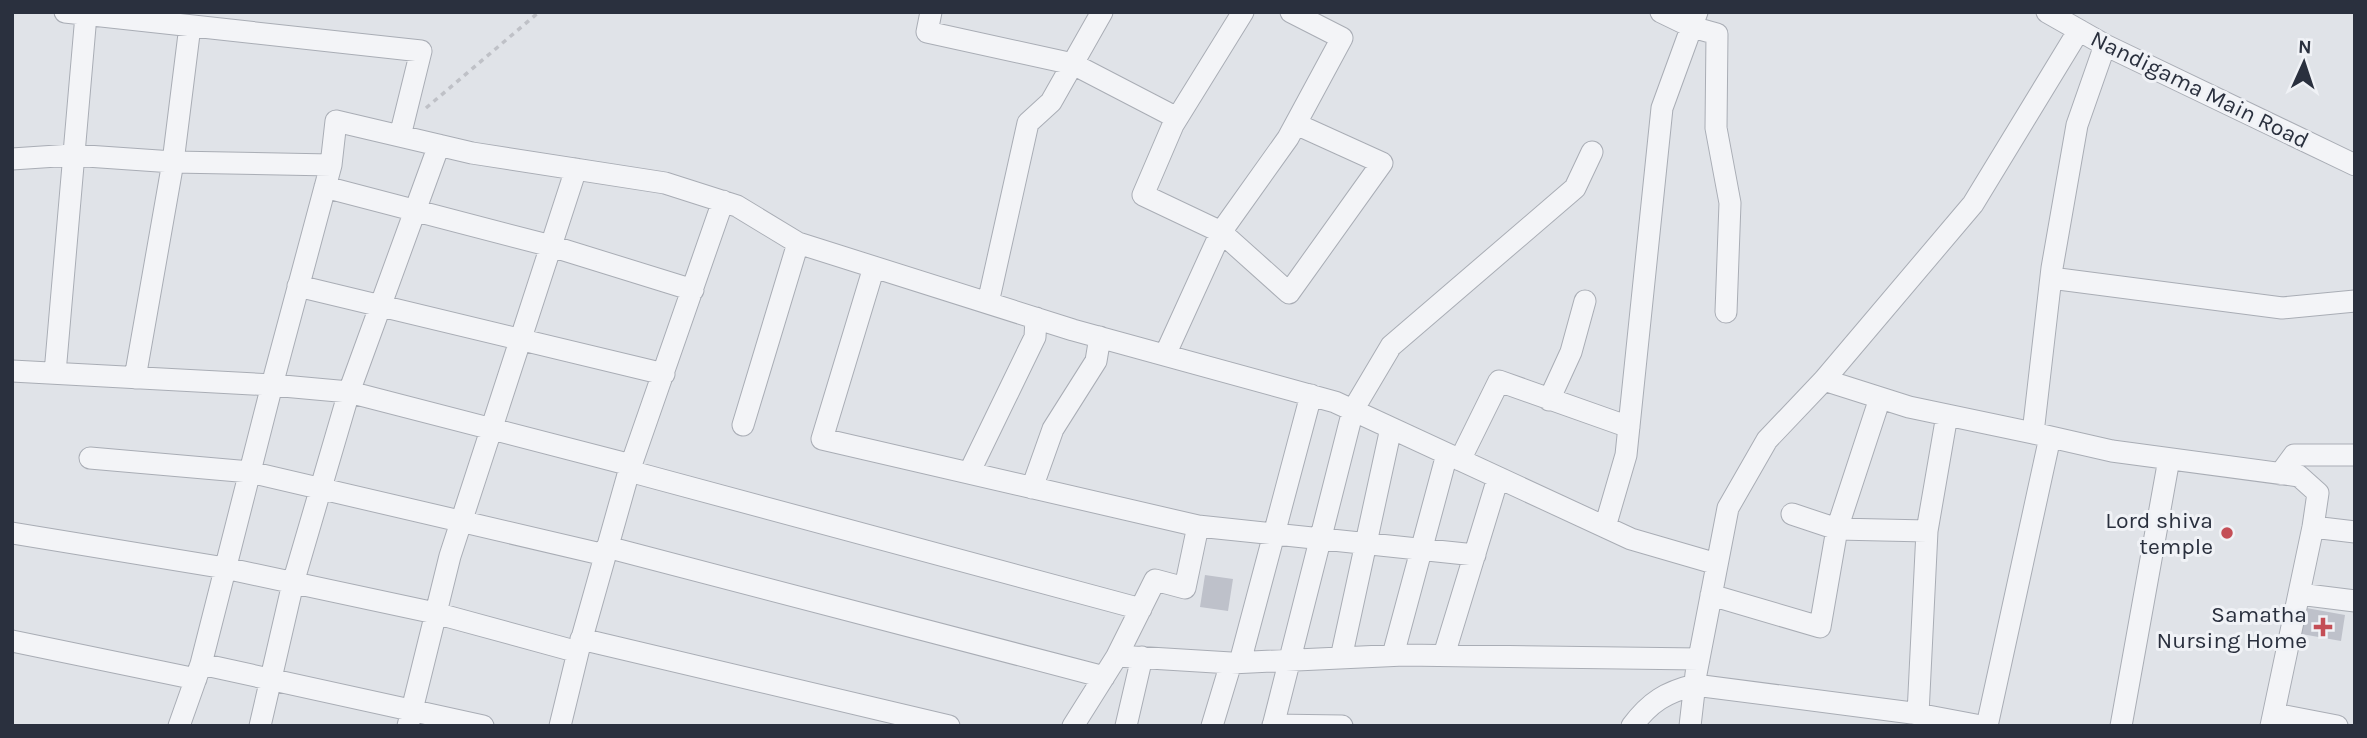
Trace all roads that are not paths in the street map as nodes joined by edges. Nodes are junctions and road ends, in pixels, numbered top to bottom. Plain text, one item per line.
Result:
1 (65, 12) edge
2 (931, 12) edge
3 (1102, 12) edge
4 (1243, 12) edge
5 (1291, 12) edge
6 (1661, 12) edge
7 (2047, 12) edge
8 (86, 15) junction
9 (1695, 20) edge
10 (190, 26) junction
11 (2079, 30) junction
12 (2105, 45) junction
13 (1073, 64) junction
14 (1177, 118) junction
15 (1296, 124) junction
16 (402, 136) junction
17 (439, 145) junction
18 (1592, 152) dead end
19 (72, 155) junction
20 (12, 159) edge
21 (173, 162) junction
22 (331, 165) junction
23 (2355, 165) edge
24 (576, 169) junction
25 (325, 187) junction
26 (723, 201) junction
27 (415, 210) junction
28 (1221, 232) junction
29 (797, 243) junction
30 (551, 246) junction
31 (874, 267) junction
32 (2051, 278) junction
33 (298, 286) junction
34 (693, 290) junction
35 (1586, 301) dead end
36 (2355, 301) edge
37 (988, 303) junction
38 (381, 306) junction
39 (1726, 312) dead end
40 (1036, 318) junction
41 (1100, 337) junction
42 (521, 340) junction
43 (1165, 355) junction
44 (12, 371) edge
45 (55, 373) junction
46 (664, 374) junction
47 (135, 378) junction
48 (1824, 380) junction
49 (272, 385) junction
50 (349, 392) junction
51 (1311, 395) junction
52 (1880, 398) junction
53 (1549, 400) junction
54 (1353, 410) junction
55 (1947, 415) junction
56 (743, 425) dead end
57 (1629, 427) junction
58 (1391, 428) junction
59 (491, 429) junction
60 (2042, 435) junction
61 (2355, 455) edge
62 (1454, 457) junction
63 (90, 458) dead end
64 (2169, 459) junction
65 (630, 468) junction
66 (250, 472) junction
67 (969, 473) junction
68 (2280, 474) junction
69 (1498, 478) junction
70 (321, 488) junction
71 (1032, 488) junction
72 (1792, 514) dead end
73 (461, 521) junction
74 (1198, 526) junction
75 (1605, 527) junction
76 (2313, 527) junction
77 (1838, 530) junction
78 (1927, 531) junction
79 (2355, 532) edge
80 (12, 533) edge
81 (1274, 534) junction
82 (1322, 539) junction
83 (1366, 544) junction
84 (1422, 550) junction
85 (606, 551) junction
86 (1475, 555) junction
87 (1717, 564) junction
88 (225, 568) junction
89 (293, 583) junction
90 (2299, 594) junction
91 (1711, 595) junction
92 (2355, 601) edge
93 (1141, 609) junction
94 (435, 614) junction
95 (12, 641) edge
96 (580, 645) junction
97 (1393, 655) junction
98 (1444, 655) junction
99 (1117, 656) junction
100 (1143, 657) junction
101 (1341, 658) junction
102 (1699, 659) junction
103 (1292, 660) junction
104 (1235, 663) junction
105 (198, 672) junction
106 (1104, 677) junction
107 (271, 680) junction
108 (1695, 685) junction
109 (1918, 714) junction
110 (409, 718) edge
111 (2273, 720) edge
112 (179, 726) edge
113 (260, 726) edge
114 (483, 726) edge
115 (560, 726) edge
116 (949, 726) edge
117 (1073, 726) edge
118 (1126, 726) edge
119 (1212, 726) edge
120 (1273, 726) edge
121 (1342, 726) edge
122 (1632, 726) edge
123 (1690, 726) edge
124 (1981, 726) edge
125 (1987, 726) edge
126 (2121, 726) edge
127 (2337, 726) edge

1 - 8 street
2 - 13 street
3 - 13 street
4 - 14 street
5 - 15 street
6 - 9 street
7 - 11 street, Nandigama Main Road
8 - 10 street
8 - 19 street
9 - 39 street
9 - 57 street
10 - 16 street
10 - 21 street
11 - 12 street, Nandigama Main Road
11 - 48 street
12 - 23 street, Nandigama Main Road
12 - 32 street
13 - 14 street
13 - 37 street
14 - 28 street
15 - 28 street
15 - 28 street
16 - 17 street
16 - 22 street
17 - 24 street
17 - 27 street
18 - 54 street
19 - 20 street
19 - 21 street
19 - 45 street
21 - 22 street
21 - 47 street
22 - 25 street
24 - 26 street
24 - 30 street
25 - 27 street
25 - 33 street
26 - 29 street
26 - 34 street
27 - 30 street
27 - 38 street
28 - 43 street
29 - 31 street
29 - 56 street
30 - 34 street
30 - 42 street
31 - 37 street
31 - 67 street
32 - 36 street
32 - 60 street
33 - 38 street
33 - 49 street
34 - 46 street
35 - 53 street
37 - 40 street
38 - 42 street
38 - 50 street
40 - 41 street
40 - 67 street
41 - 43 street
41 - 71 street
42 - 46 street
42 - 59 street
43 - 51 street
44 - 45 street
45 - 47 street
46 - 65 street
47 - 49 street
48 - 52 street
48 - 87 street
49 - 50 street
49 - 66 street
50 - 59 street
50 - 70 street
51 - 54 street
51 - 81 street
52 - 55 street
52 - 77 street
53 - 57 street
53 - 62 street
54 - 58 street
54 - 82 street
55 - 60 street
55 - 78 street
57 - 75 street
58 - 62 street
58 - 83 street
59 - 65 street
59 - 73 street
60 - 64 street
60 - 125 street
61 - 68 street
62 - 69 street
62 - 84 street
63 - 66 street
64 - 68 street
64 - 126 street
65 - 85 street
65 - 93 street
66 - 70 street
66 - 88 street
67 - 71 street
68 - 76 street
69 - 75 street
69 - 86 street
70 - 73 street
70 - 89 street
71 - 74 street
72 - 77 street
73 - 85 street
73 - 94 street
74 - 81 street
74 - 93 street
75 - 87 street
76 - 79 street
76 - 90 street
77 - 78 street
77 - 91 street
78 - 109 street
80 - 88 street
81 - 82 street
81 - 104 street
82 - 83 street
82 - 103 street
83 - 84 street
83 - 101 street
84 - 86 street
84 - 97 street
85 - 96 street
85 - 106 street
86 - 98 street
87 - 91 street
88 - 89 street
88 - 105 street
89 - 94 street
89 - 107 street
90 - 92 street
90 - 111 street
91 - 102 street
93 - 99 street
94 - 96 street
94 - 110 street
95 - 105 street
96 - 115 street
96 - 116 street
97 - 98 street
97 - 101 street
98 - 102 street
99 - 100 street
99 - 106 street
100 - 104 street
100 - 118 street
101 - 103 street
102 - 108 street
103 - 104 street
103 - 120 street
104 - 119 street
105 - 107 street
105 - 112 street
106 - 117 street
107 - 110 street
107 - 113 street
108 - 109 street
108 - 122 street
108 - 123 street
109 - 124 street
110 - 114 street
111 - 127 street
120 - 121 street

